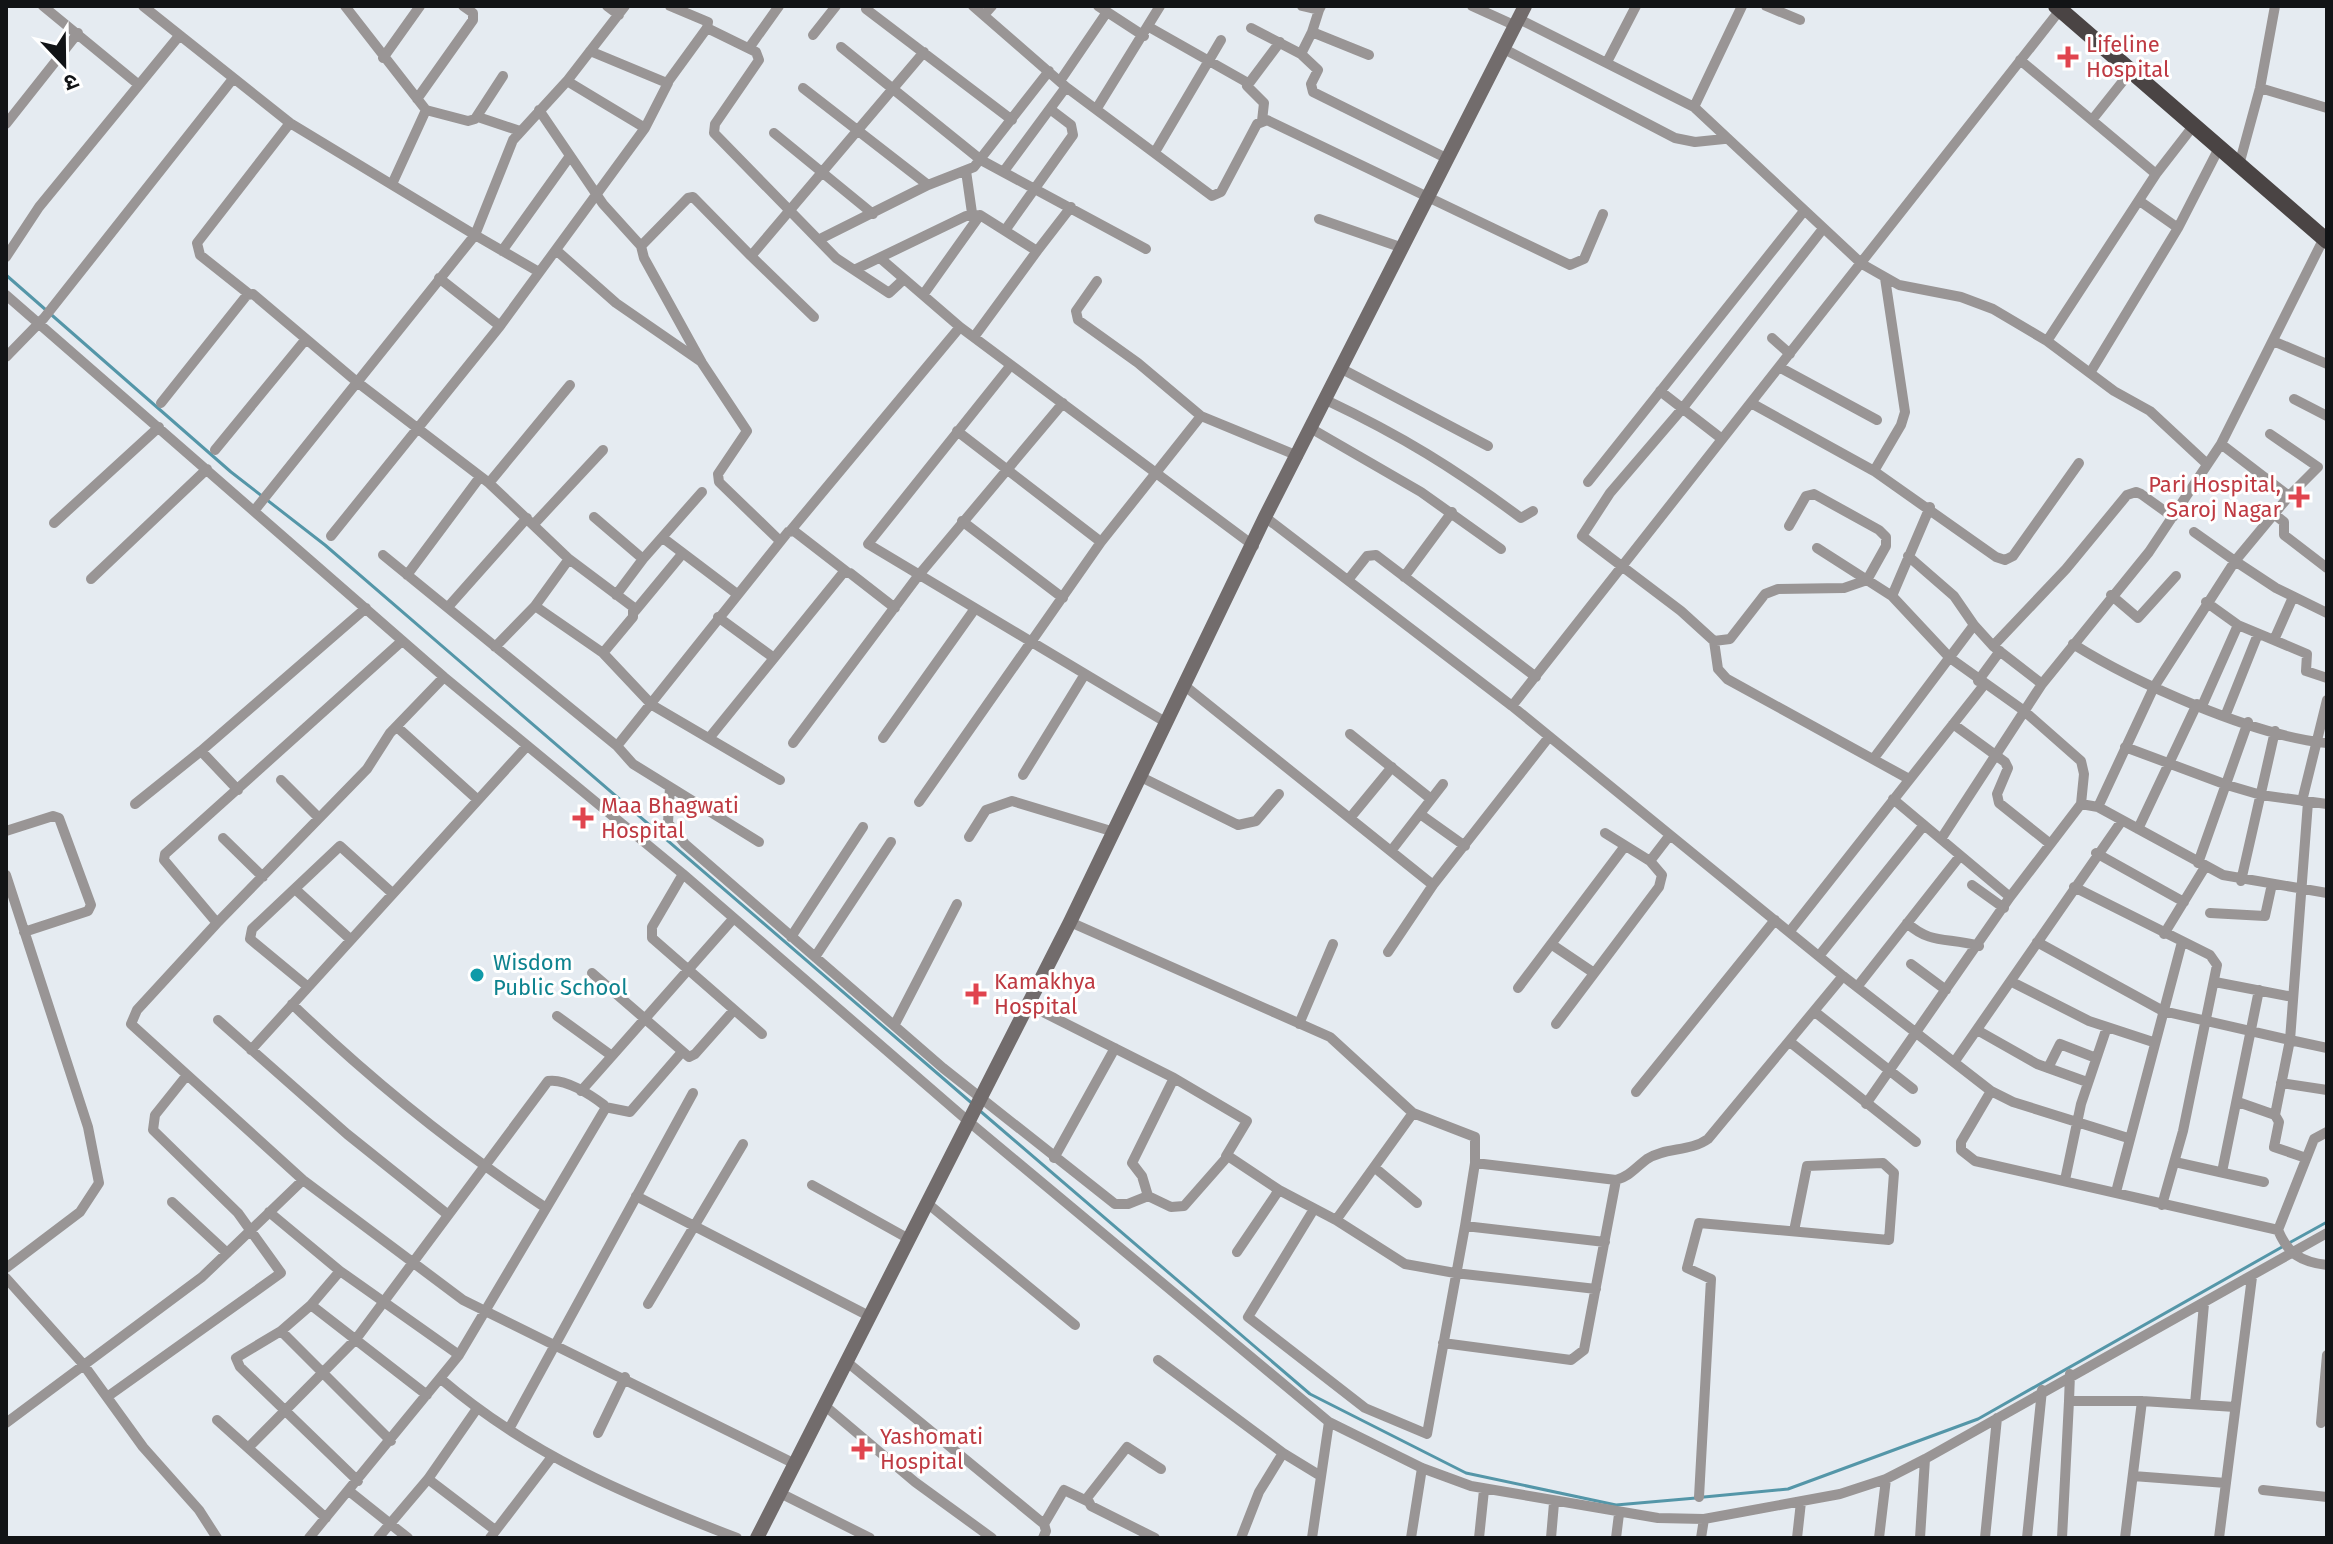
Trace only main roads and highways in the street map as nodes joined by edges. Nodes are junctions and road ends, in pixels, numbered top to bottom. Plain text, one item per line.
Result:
1 (2058, 8) edge
2 (1520, 17) edge
3 (2326, 239) edge
4 (757, 1538) edge

1 - 3 highway
2 - 4 main road

